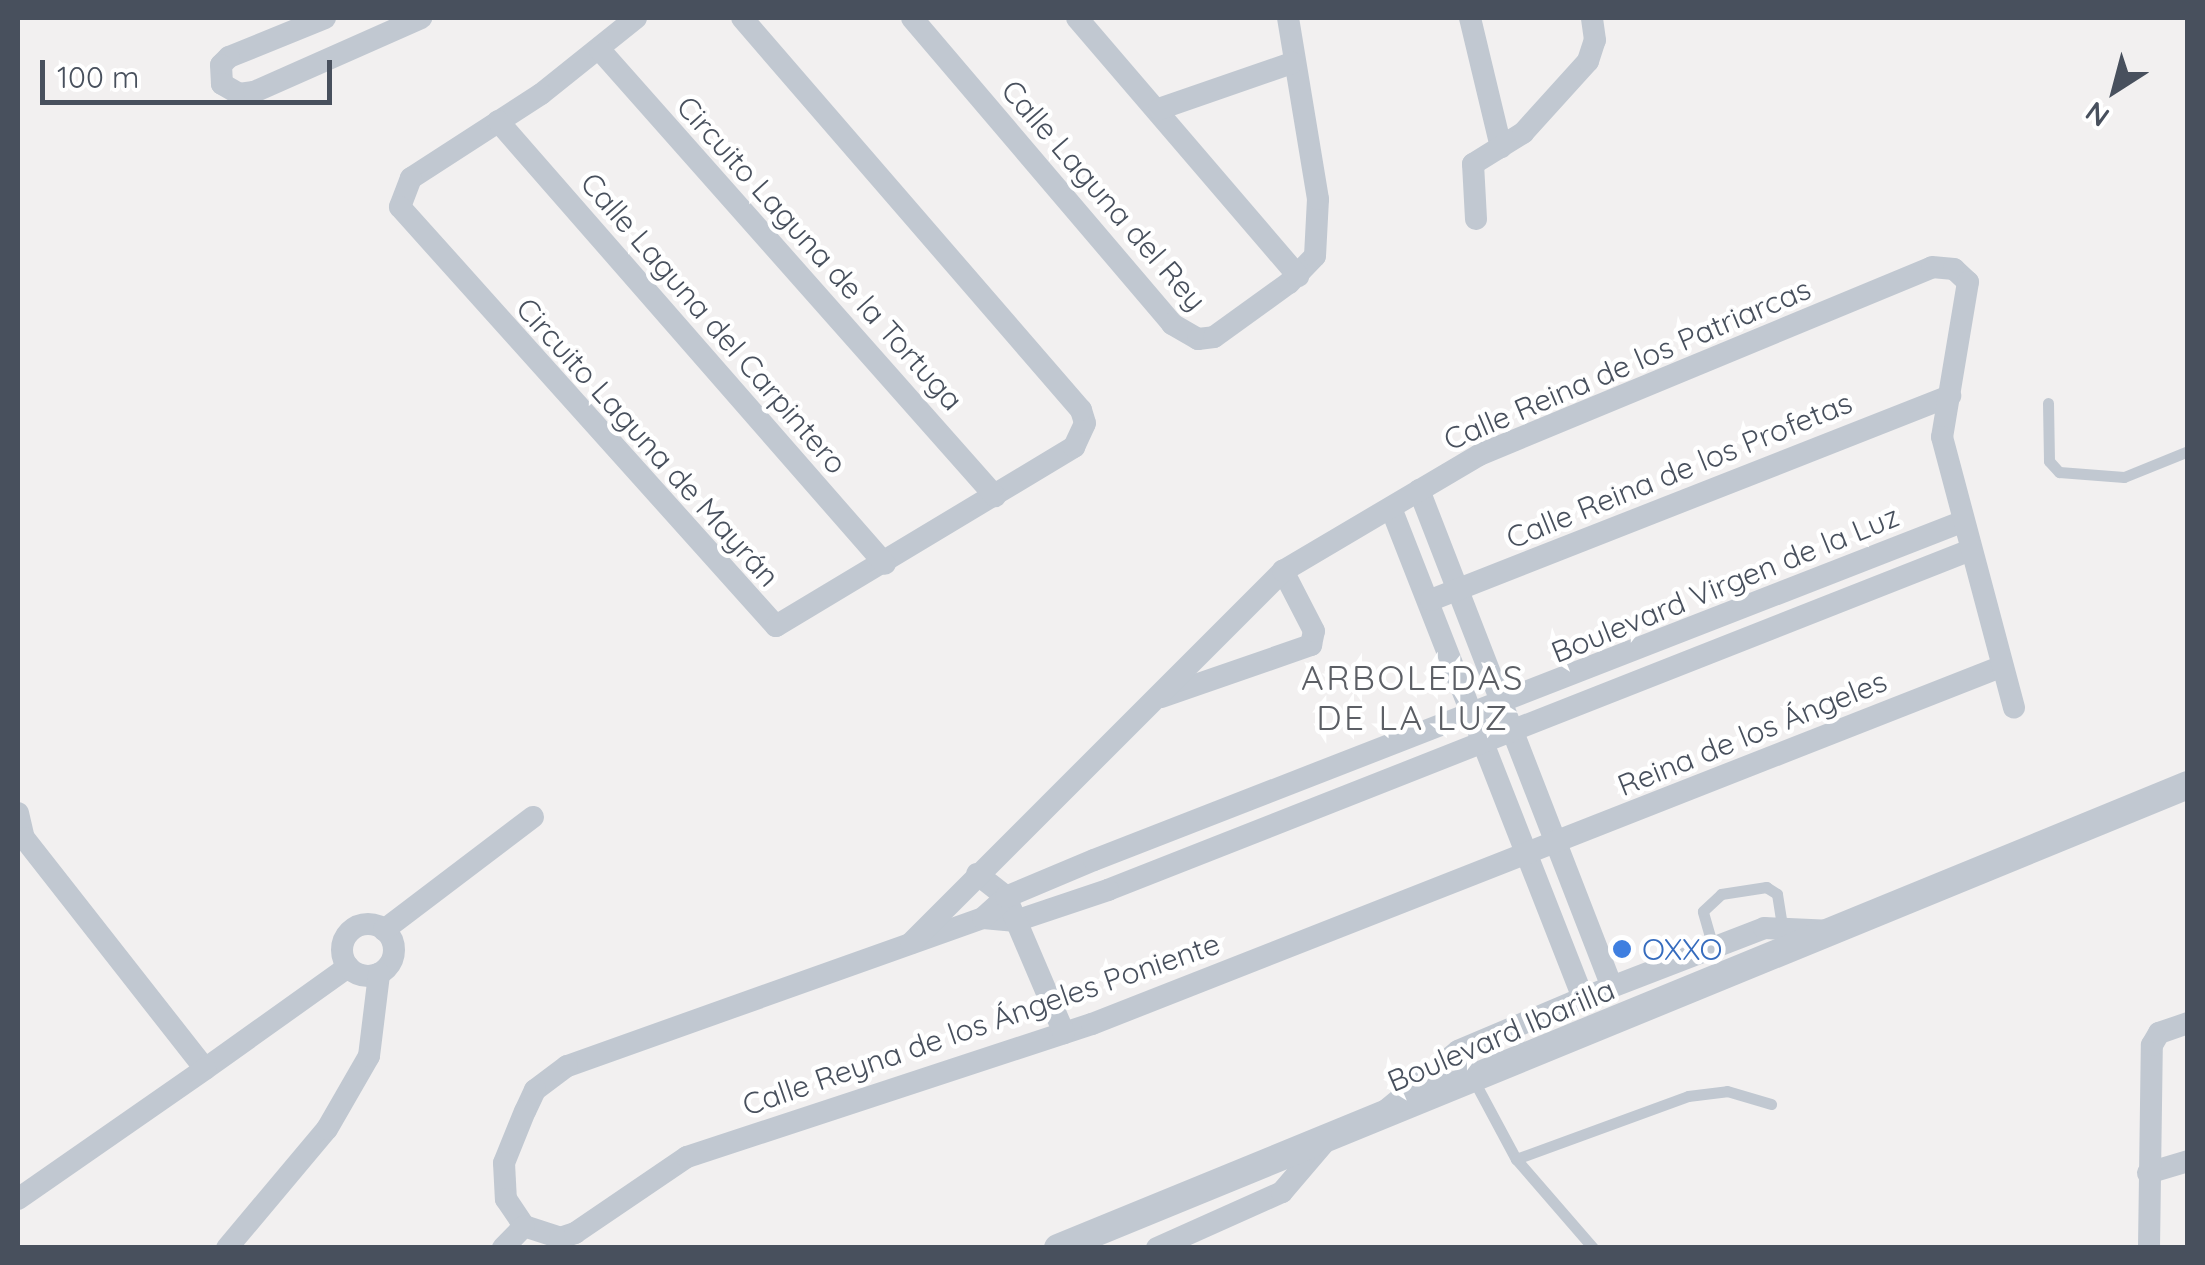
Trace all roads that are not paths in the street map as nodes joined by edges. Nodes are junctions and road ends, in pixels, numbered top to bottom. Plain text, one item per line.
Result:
1 (326, 18) edge
2 (420, 18) edge
3 (636, 18) edge
4 (742, 18) edge
5 (912, 18) edge
6 (1077, 18) edge
7 (1288, 18) edge
8 (1470, 18) edge
9 (1592, 18) edge
10 (600, 50) junction
11 (1292, 63) junction
12 (1159, 109) junction
13 (498, 121) junction
14 (1501, 147) junction
15 (1476, 219) dead end
16 (1298, 276) junction
17 (1950, 396) junction
18 (2048, 403) dead end
19 (2188, 451) edge
20 (1419, 490) junction
21 (995, 496) junction
22 (1390, 508) junction
23 (1962, 522) junction
24 (1968, 551) junction
25 (885, 564) junction
26 (1283, 571) junction
27 (1457, 590) junction
28 (1431, 600) junction
29 (2000, 667) junction
30 (1158, 698) junction
31 (1502, 705) junction
32 (2014, 708) dead end
33 (1474, 716) junction
34 (1511, 730) junction
35 (1483, 741) junction
36 (2188, 786) edge
37 (18, 812) edge
38 (534, 817) dead end
39 (1555, 844) junction
40 (1526, 855) junction
41 (977, 874) junction
42 (1006, 897) junction
43 (984, 918) junction
44 (1016, 921) junction
45 (1782, 924) junction
46 (384, 930) junction
47 (1833, 931) junction
48 (911, 943) junction
49 (1712, 947) junction
50 (348, 967) junction
51 (379, 974) junction
52 (1612, 987) junction
53 (1583, 998) junction
54 (2188, 1023) edge
55 (1064, 1033) junction
56 (1458, 1051) junction
57 (205, 1069) junction
58 (1474, 1082) junction
59 (1771, 1104) dead end
60 (1374, 1123) junction
61 (1322, 1144) junction
62 (1516, 1159) junction
63 (2188, 1161) edge
64 (2148, 1173) junction
65 (18, 1199) edge
66 (524, 1226) junction
67 (226, 1248) edge
68 (503, 1248) edge
69 (1058, 1248) edge
70 (1157, 1248) edge
71 (1593, 1248) edge
72 (2149, 1248) edge

1 - 2 street
3 - 10 street, Circuito Laguna de Mayrán
4 - 21 street, Circuito Laguna de Mayrán
5 - 16 street, Calle Laguna del Rey
6 - 12 street
7 - 11 street
8 - 14 street
9 - 14 street
10 - 13 street, Circuito Laguna de Mayrán
10 - 21 street, Circuito Laguna de la Tortuga
11 - 12 street
11 - 16 street
12 - 16 street
13 - 25 street, Calle Laguna del Carpintero
13 - 25 street, Circuito Laguna de Mayrán
14 - 15 street
17 - 20 street, Calle Reina de los Patriarcas
17 - 23 street
17 - 27 street, Calle Reina de los Profetas
18 - 19 lane
20 - 22 street, Calle Reina de los Patriarcas
20 - 27 street
21 - 25 street, Circuito Laguna de Mayrán
22 - 26 street, Calle Reina de los Patriarcas
22 - 28 street
23 - 24 street
23 - 31 street, Boulevard Virgen de la Luz
24 - 29 street
24 - 34 street, Boulevard Virgen de la Luz
26 - 30 street, Calle Reina de los Patriarcas
26 - 30 street
27 - 28 street, Calle Reina de los Profetas
27 - 31 street
28 - 33 street
29 - 32 street
29 - 39 street, Reina de los Ángeles
30 - 41 street, Calle Reina de los Patriarcas
31 - 33 street, Boulevard Virgen de la Luz
31 - 34 street
33 - 35 street
33 - 42 street, Boulevard Virgen de la Luz
34 - 35 street, Boulevard Virgen de la Luz
34 - 39 street
35 - 40 street
35 - 44 street, Boulevard Virgen de la Luz
36 - 47 street, Boulevard Ibarilla
37 - 57 street
38 - 46 street
39 - 40 street, Reina de los Ángeles
39 - 52 street
40 - 53 street
40 - 55 street, Calle Reyna de los Ángeles Poniente
41 - 42 street
41 - 48 street, Calle Reina de los Patriarcas
42 - 43 street
42 - 44 street
43 - 44 street
43 - 48 street
44 - 55 street
45 - 47 street
45 - 49 street
45 - 49 lane
46 - 50 street
46 - 51 street
47 - 58 street, Boulevard Ibarilla
48 - 66 street
49 - 52 street
50 - 51 street
50 - 57 street
51 - 67 street
52 - 53 street
53 - 56 street
54 - 64 street
55 - 66 street, Calle Reyna de los Ángeles Poniente
56 - 58 lane
56 - 60 street
57 - 65 street
58 - 60 street, Boulevard Ibarilla
58 - 62 lane
59 - 62 lane
60 - 61 street, Boulevard Ibarilla
61 - 69 street, Boulevard Ibarilla
61 - 70 street
62 - 71 lane
63 - 64 street
64 - 72 street
66 - 68 street

